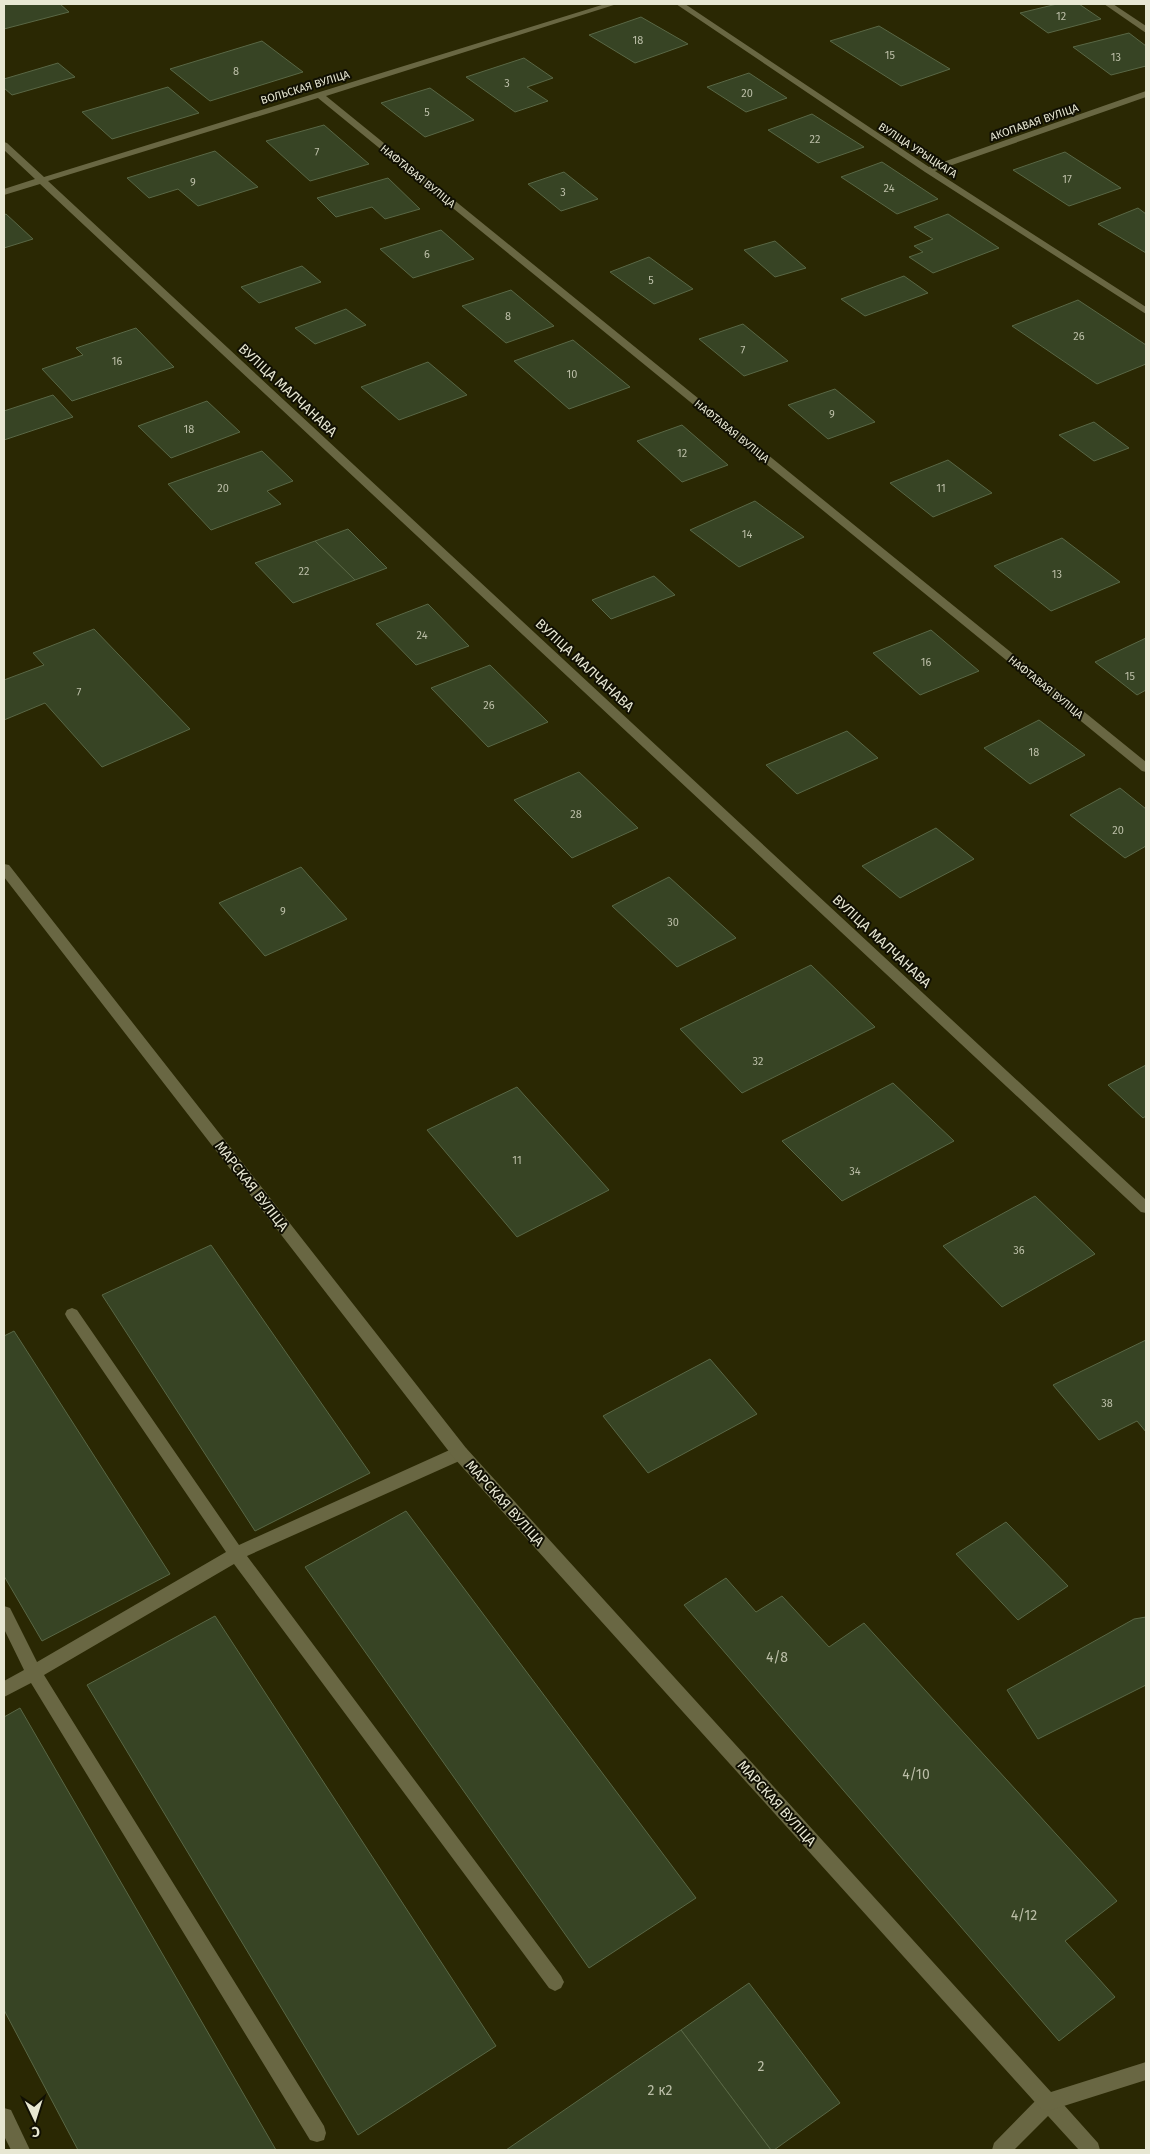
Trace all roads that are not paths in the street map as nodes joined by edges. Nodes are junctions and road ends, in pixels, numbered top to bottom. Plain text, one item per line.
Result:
1 (613, 4) edge
2 (680, 4) edge
3 (1108, 4) edge
4 (1146, 30) edge
5 (318, 94) junction
6 (1146, 94) edge
7 (4, 145) edge
8 (928, 170) junction
9 (40, 181) junction
10 (4, 192) edge
11 (1146, 311) edge
12 (1146, 768) edge
13 (4, 868) edge
14 (1146, 1208) edge
15 (72, 1314) dead end
16 (460, 1453) junction
17 (236, 1554) junction
18 (4, 1613) edge
19 (34, 1673) junction
20 (4, 1690) edge
21 (555, 1982) dead end
22 (1146, 2071) edge
23 (1048, 2102) junction
24 (4, 2117) edge
25 (317, 2132) dead end
26 (21, 2150) edge
27 (1001, 2150) edge
28 (1091, 2150) edge

1 - 5 street, ВОЛЬСКАЯ ВУЛІЦА
2 - 8 street, ВУЛІЦА УРЫЦКАГА
3 - 4 street
5 - 9 street, ВОЛЬСКАЯ ВУЛІЦА
5 - 12 street, НАФТАВАЯ ВУЛІЦА
6 - 8 street, АКОПАВАЯ ВУЛІЦА
7 - 9 street, ВУЛІЦА МАЛЧАНАВА
8 - 11 street, ВУЛІЦА УРЫЦКАГА
9 - 10 street, ВОЛЬСКАЯ ВУЛІЦА
9 - 14 street, ВУЛІЦА МАЛЧАНАВА
13 - 16 street, МАРСКАЯ ВУЛІЦА
15 - 17 street
16 - 17 street
16 - 23 street, МАРСКАЯ ВУЛІЦА
17 - 19 street
17 - 21 street
18 - 19 street
19 - 20 street
19 - 25 street
22 - 23 street
23 - 27 street
23 - 28 street, МАРСКАЯ ВУЛІЦА
24 - 26 street

